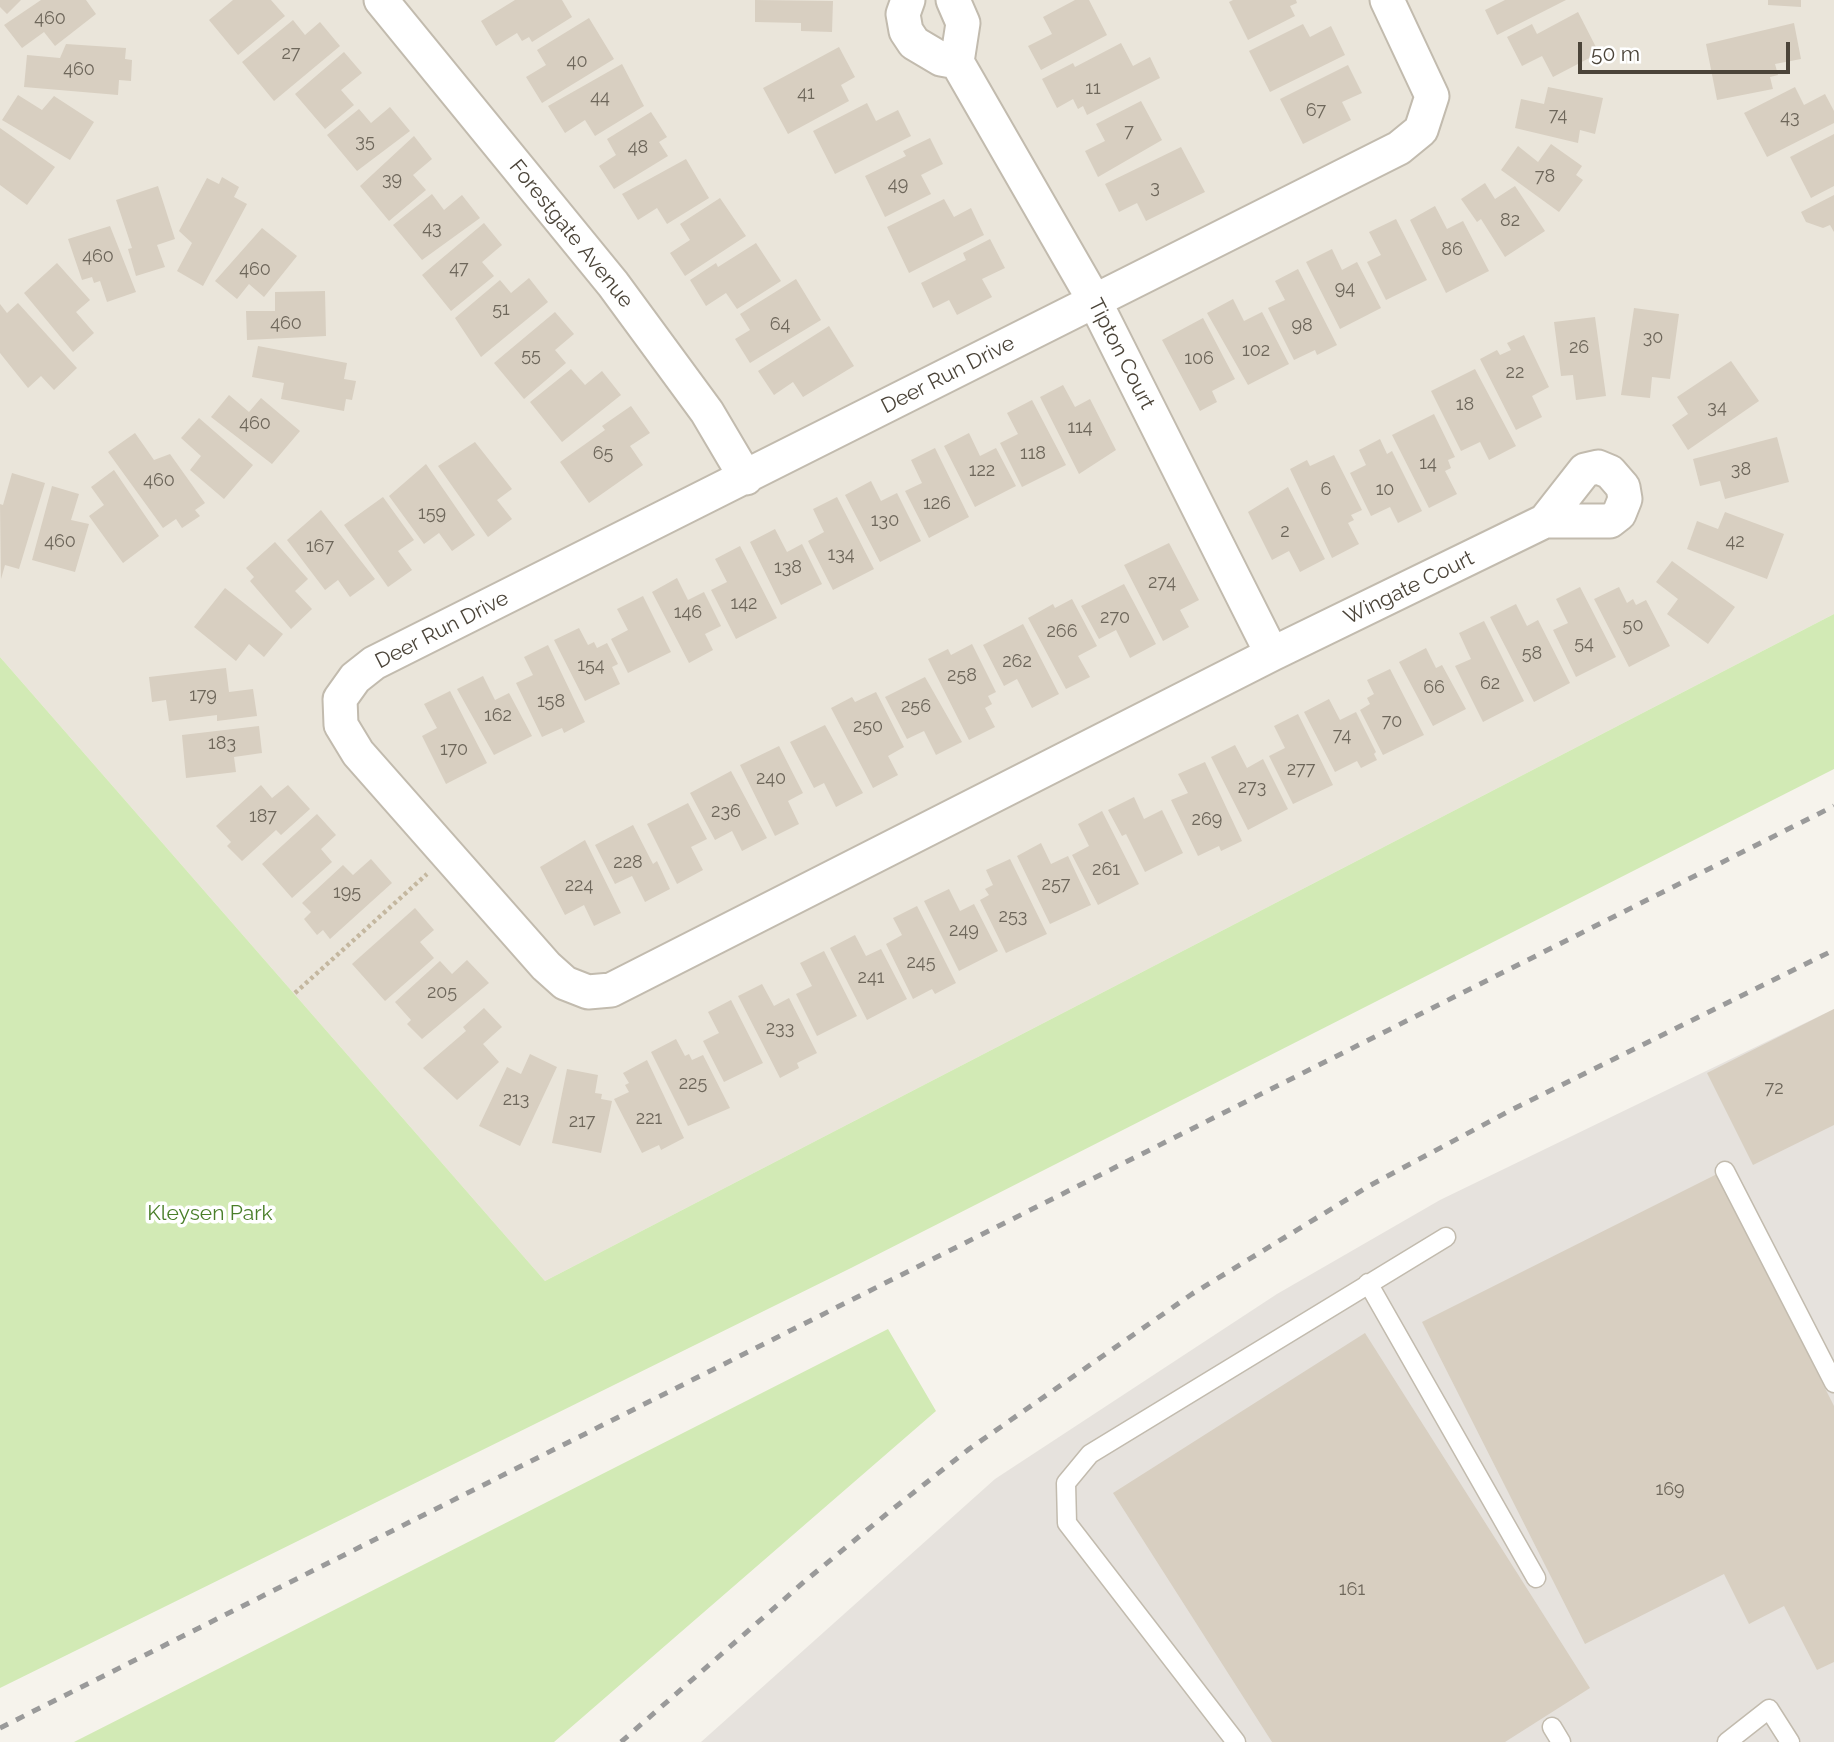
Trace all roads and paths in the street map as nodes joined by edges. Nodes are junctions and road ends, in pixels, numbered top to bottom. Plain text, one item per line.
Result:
1 (381, 0) edge
2 (908, 0) edge
3 (953, 0) edge
4 (1387, 0) edge
5 (957, 62) junction
6 (1094, 300) junction
7 (746, 478) junction
8 (1545, 521) dead end
9 (1272, 654) junction
10 (448, 854) junction
11 (295, 993) dead end
12 (1725, 1171) dead end
13 (1446, 1237) dead end
14 (1368, 1283) junction
15 (1834, 1383) edge
16 (1536, 1578) dead end
17 (1236, 1742) edge
18 (1727, 1742) edge
19 (1790, 1742) edge

1 - 7 street, Forestgate Avenue
2 - 5 street
3 - 5 street
4 - 6 street, Deer Run Drive
5 - 6 street, Tipton Court
6 - 7 street, Deer Run Drive
6 - 9 street, Tipton Court
7 - 10 street, Deer Run Drive
8 - 9 street, Wingate Court
9 - 10 street, Deer Run Drive
10 - 11 path
12 - 15 lane
13 - 14 lane
14 - 16 lane
14 - 17 lane
18 - 19 lane

